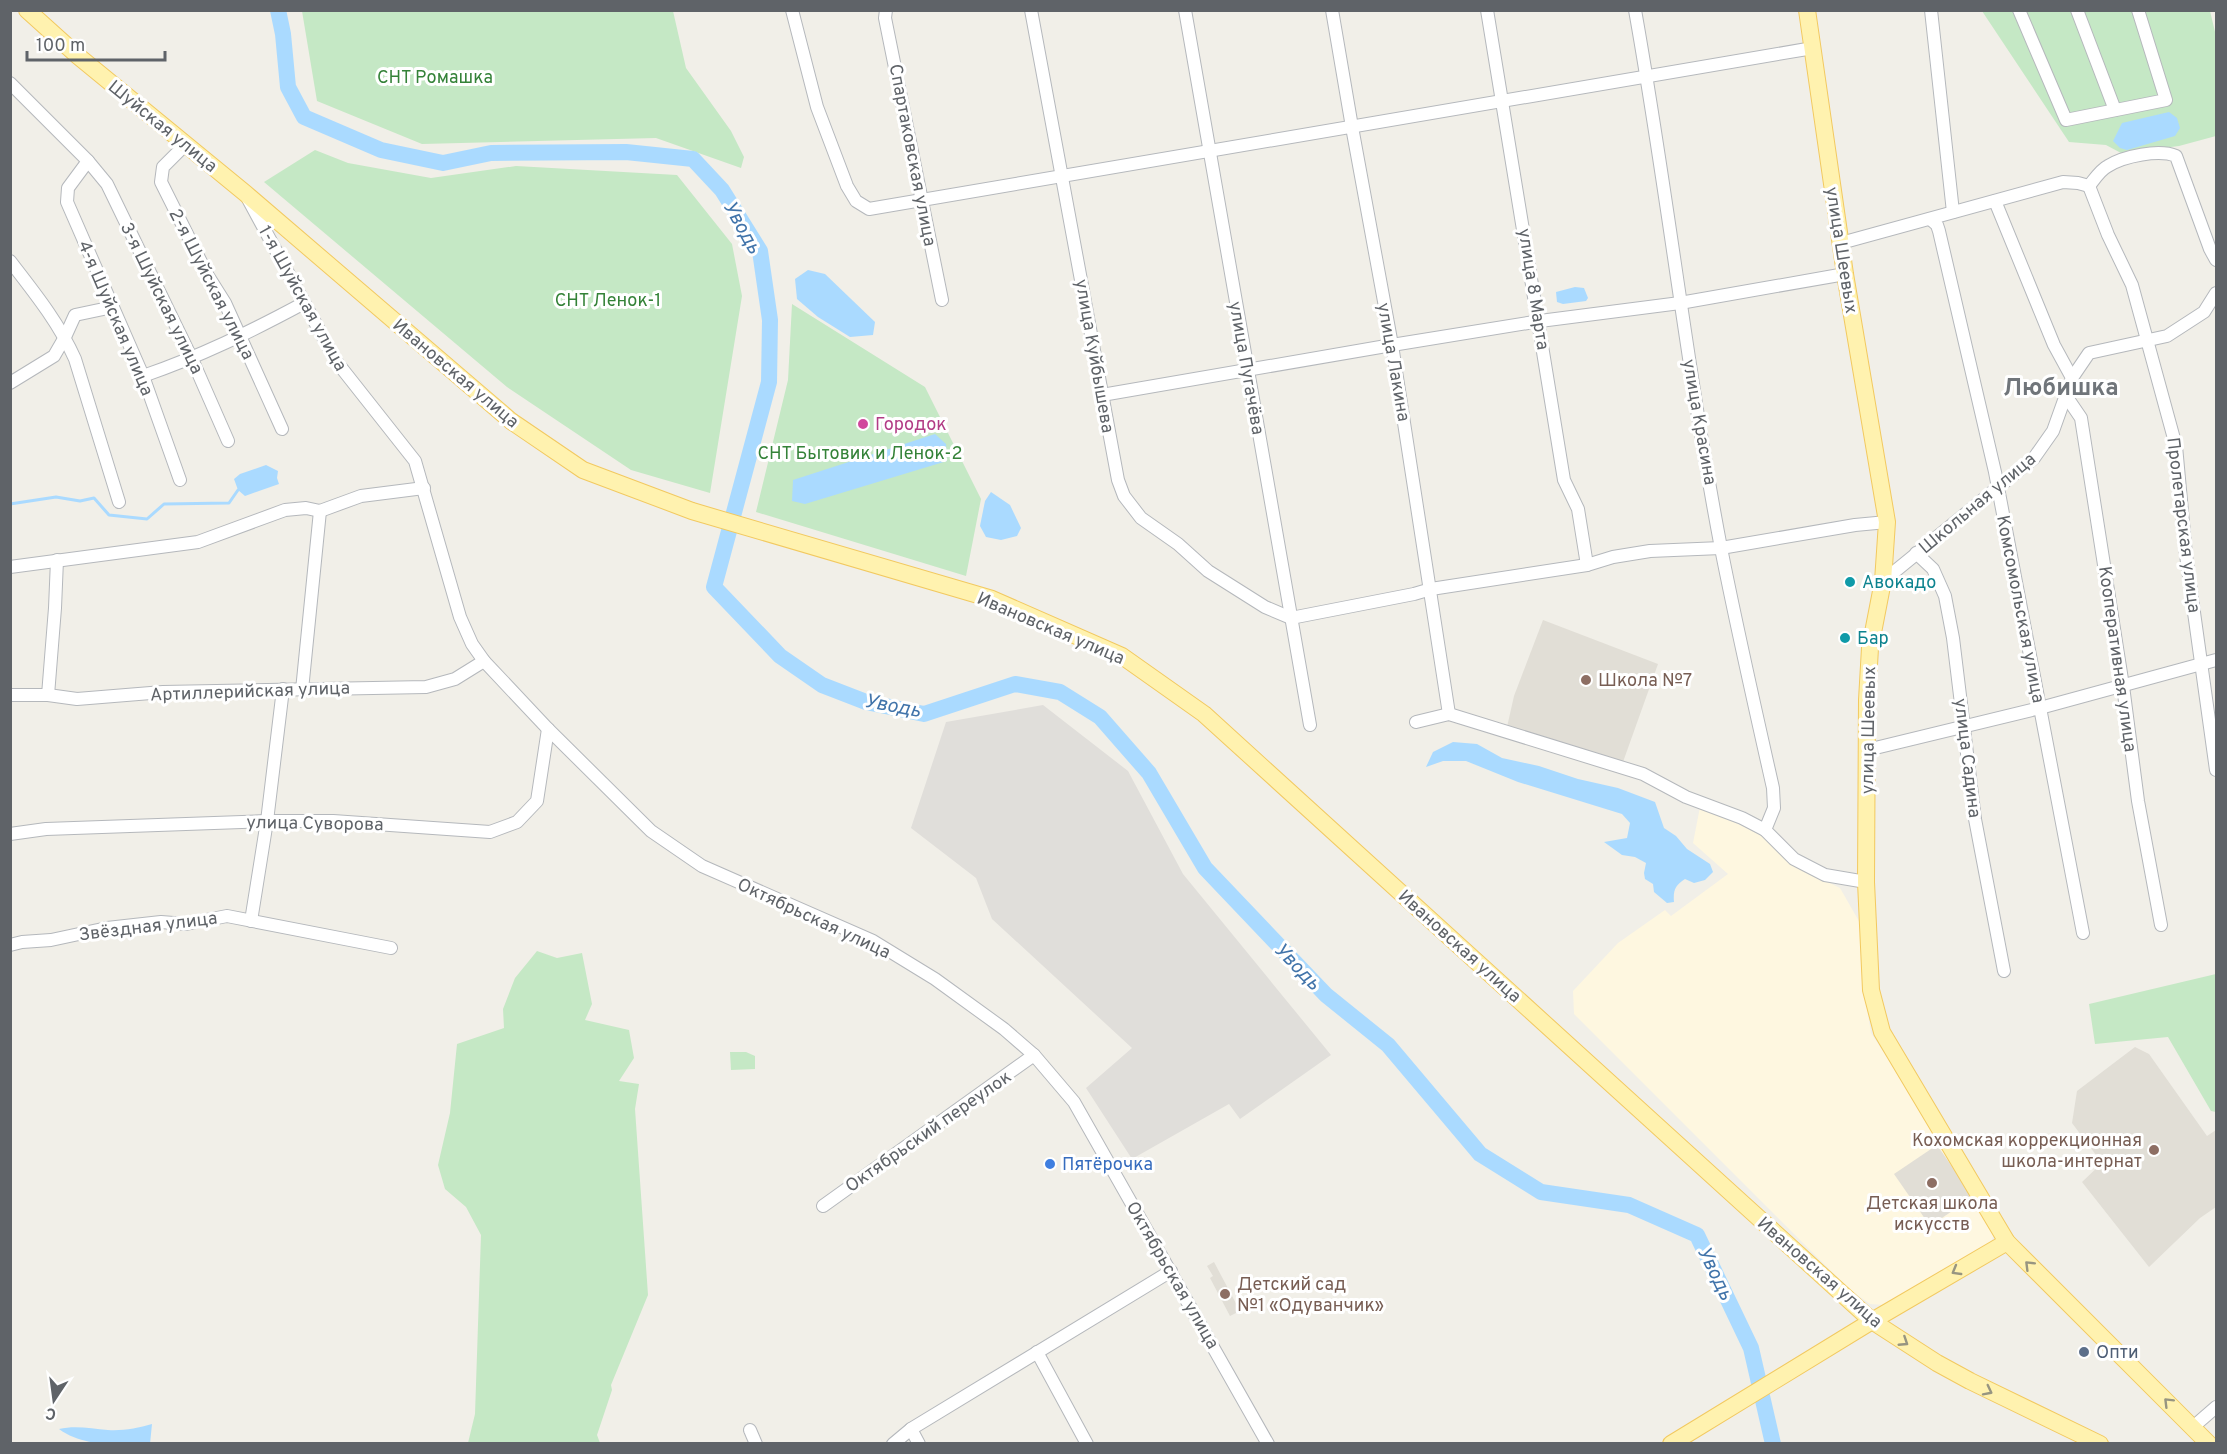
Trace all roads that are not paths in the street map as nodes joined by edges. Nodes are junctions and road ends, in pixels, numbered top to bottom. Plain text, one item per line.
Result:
1 (27, 10) edge
2 (792, 10) edge
3 (886, 10) edge
4 (1031, 10) edge
5 (1185, 10) edge
6 (1332, 10) edge
7 (1487, 10) edge
8 (1635, 10) edge
9 (1807, 10) edge
10 (1931, 10) edge
11 (2019, 10) edge
12 (2077, 10) edge
13 (2138, 10) edge
14 (1813, 48) junction
15 (1647, 76) junction
16 (10, 83) edge
17 (1503, 101) junction
18 (2115, 110) junction
19 (1352, 127) junction
20 (185, 144) junction
21 (1209, 151) junction
22 (88, 161) junction
23 (1062, 176) junction
24 (2089, 186) junction
25 (245, 193) junction
26 (922, 200) junction
27 (1995, 201) junction
28 (1953, 212) junction
29 (1930, 219) junction
30 (1841, 243) junction
31 (2217, 260) edge
32 (10, 261) edge
33 (1845, 274) junction
34 (2216, 297) edge
35 (942, 300) dead end
36 (304, 303) junction
37 (1680, 303) junction
38 (113, 307) junction
39 (1539, 321) junction
40 (65, 337) junction
41 (240, 338) junction
42 (2146, 341) junction
43 (1392, 345) junction
44 (192, 359) junction
45 (1247, 371) junction
46 (143, 376) junction
47 (2073, 378) junction
48 (10, 383) edge
49 (1102, 395) junction
50 (2066, 396) junction
51 (282, 429) dead end
52 (228, 441) dead end
53 (180, 480) dead end
54 (424, 488) junction
55 (1997, 488) junction
56 (120, 502) dead end
57 (320, 511) junction
58 (1887, 522) junction
59 (1721, 548) junction
60 (1916, 554) junction
61 (57, 560) junction
62 (1587, 565) junction
63 (10, 567) edge
64 (1883, 581) junction
65 (1431, 589) junction
66 (1291, 618) junction
67 (2217, 660) edge
68 (484, 661) junction
69 (2202, 664) junction
70 (2123, 686) junction
71 (283, 690) junction
72 (302, 690) junction
73 (10, 695) edge
74 (48, 695) junction
75 (2040, 708) junction
76 (1449, 714) junction
77 (1416, 722) dead end
78 (1310, 725) dead end
79 (1964, 726) junction
80 (548, 729) junction
81 (1867, 750) junction
82 (2217, 770) edge
83 (267, 821) junction
84 (1765, 830) junction
85 (10, 834) edge
86 (1866, 882) junction
87 (251, 921) junction
88 (2161, 925) dead end
89 (2083, 933) dead end
90 (10, 945) edge
91 (391, 948) dead end
92 (2004, 971) dead end
93 (1034, 1055) junction
94 (823, 1206) dead end
95 (2007, 1242) junction
96 (1171, 1271) junction
97 (1872, 1320) junction
98 (1037, 1352) junction
99 (2217, 1407) edge
100 (2193, 1427) junction
101 (911, 1429) junction
102 (750, 1430) dead end
103 (756, 1443) edge
104 (893, 1443) edge
105 (919, 1443) edge
106 (1087, 1443) edge
107 (1268, 1443) edge
108 (1671, 1443) edge
109 (2100, 1443) edge
110 (2209, 1443) edge

1 - 20 main road, Шуйская улица
2 - 26 street
3 - 26 street, Спартаковская улица
4 - 23 street, улица Куйбышева
5 - 21 street, улица Пугачёва
6 - 19 street, улица Лакина
7 - 17 street, улица 8 Марта
8 - 15 street, улица Красина
9 - 14 main road, улица Шеевых
10 - 28 street
11 - 18 street
12 - 18 street
13 - 18 street
14 - 15 street
14 - 30 main road, улица Шеевых
15 - 17 street
15 - 37 street, улица Красина
16 - 22 street
17 - 19 street
17 - 39 street, улица 8 Марта
19 - 21 street
19 - 43 street, улица Лакина
20 - 25 main road, Шуйская улица
20 - 41 street, 2-я Шуйская улица
21 - 23 street
21 - 45 street, улица Пугачёва
22 - 38 street, 4-я Шуйская улица
22 - 44 street, 3-я Шуйская улица
23 - 26 street
23 - 49 street, улица Куйбышева
24 - 27 street
24 - 31 street
24 - 42 street, Пролетарская улица
25 - 36 street, 1-я Шуйская улица
25 - 97 main road, Ивановская улица
26 - 35 street, Спартаковская улица
27 - 28 street
27 - 47 street
28 - 29 street
29 - 30 street
29 - 55 street, Комсомольская улица
30 - 33 main road, улица Шеевых
32 - 40 street
33 - 37 street
33 - 58 main road, улица Шеевых
34 - 42 street, Школьная улица
36 - 41 street
36 - 54 street, 1-я Шуйская улица
37 - 39 street
37 - 59 street, улица Красина
38 - 40 street
38 - 46 street, 4-я Шуйская улица
39 - 43 street
39 - 62 street, улица 8 Марта
40 - 48 street
40 - 56 street
41 - 44 street
41 - 51 street, 2-я Шуйская улица
42 - 47 street, Школьная улица
42 - 69 street, Пролетарская улица
43 - 45 street
43 - 65 street, улица Лакина
44 - 46 street
44 - 52 street, 3-я Шуйская улица
45 - 49 street
45 - 66 street, улица Пугачёва
46 - 53 street, 4-я Шуйская улица
47 - 50 street, Школьная улица
49 - 66 street, улица Куйбышева
50 - 55 street, Школьная улица
50 - 70 street, Кооперативная улица
54 - 57 street
54 - 68 street, Октябрьская улица
55 - 60 street, Школьная улица
55 - 75 street, Комсомольская улица
57 - 61 street
57 - 72 street
58 - 59 street
58 - 64 main road, улица Шеевых
59 - 62 street
59 - 84 street, улица Красина
60 - 64 street, Школьная улица
60 - 79 street, улица Садина
61 - 63 street
61 - 74 street
62 - 65 street
64 - 81 main road, улица Шеевых
65 - 66 street
65 - 76 street, улица Лакина
66 - 78 street, улица Пугачёва
67 - 69 street
68 - 72 street, Артиллерийская улица
68 - 80 street, Октябрьская улица
69 - 70 street
69 - 82 street, Пролетарская улица
70 - 75 street
70 - 88 street, Кооперативная улица
71 - 72 street, Артиллерийская улица
71 - 74 street, Артиллерийская улица
71 - 83 street
73 - 74 street, Артиллерийская улица
75 - 79 street
75 - 89 street, Комсомольская улица
76 - 77 street
76 - 84 street
79 - 81 street
79 - 92 street, улица Садина
80 - 83 street, улица Суворова
80 - 93 street, Октябрьская улица
81 - 86 main road, улица Шеевых
83 - 85 street, улица Суворова
83 - 87 street
84 - 86 street
86 - 95 main road, улица Шеевых
87 - 90 street, Звёздная улица
87 - 91 street, Звёздная улица
93 - 94 street, Октябрьский переулок
93 - 96 street, Октябрьская улица
95 -> 97 main road
100 -> 95 main road
96 - 98 street
96 - 107 street, Октябрьская улица
97 - 108 main road
97 -> 109 main road, Ивановская улица
98 - 101 street
98 - 106 street
99 - 100 street
100 - 110 main road
101 - 104 street
101 - 105 street
102 - 103 street

